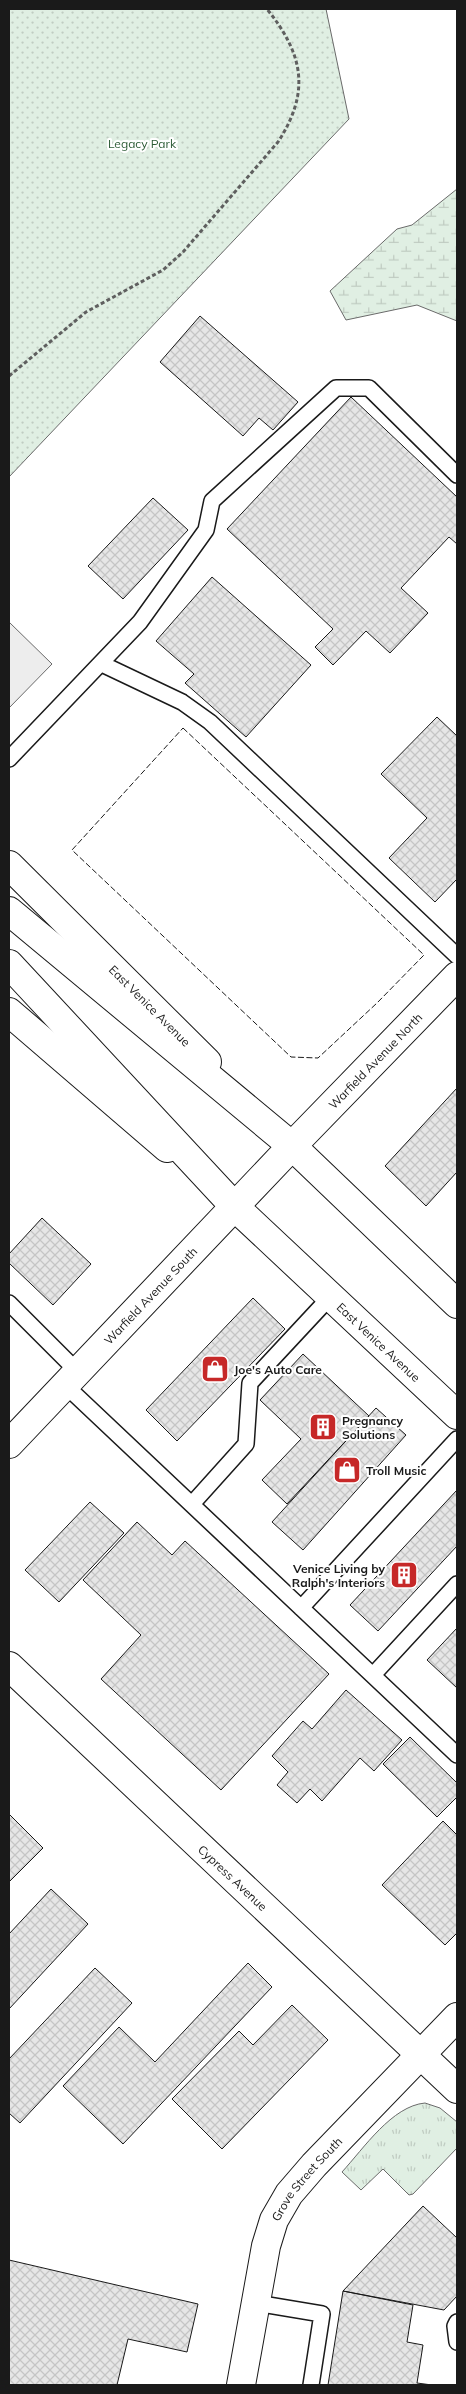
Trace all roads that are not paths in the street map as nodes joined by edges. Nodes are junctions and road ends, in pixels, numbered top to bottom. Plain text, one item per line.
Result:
1 (457, 475) edge
2 (102, 664) junction
3 (9, 759) edge
4 (9, 865) edge
5 (9, 910) edge
6 (457, 956) edge
7 (9, 964) edge
8 (457, 976) edge
9 (9, 1012) edge
10 (292, 1146) junction
11 (236, 1207) junction
12 (331, 1296) junction
13 (9, 1303) edge
14 (457, 1304) edge
15 (72, 1379) junction
16 (457, 1415) edge
17 (457, 1439) edge
18 (9, 1444) edge
19 (192, 1504) junction
20 (457, 1584) edge
21 (301, 1608) junction
22 (9, 1666) edge
23 (373, 1676) junction
24 (456, 1751) edge
25 (457, 2017) edge
26 (421, 2054) junction
27 (457, 2089) edge
28 (256, 2303) junction
29 (457, 2322) edge
30 (457, 2342) edge
31 (241, 2385) edge
32 (311, 2385) edge

1 - 2 lane
2 - 3 lane
2 - 6 lane
4 - 10 street, East Venice Avenue
5 - 10 street, East Venice Avenue
7 - 11 street, East Venice Avenue
8 - 10 street, Warfield Avenue North
9 - 11 street, East Venice Avenue
10 - 11 street, Warfield Avenue South
10 - 14 street, East Venice Avenue
11 - 12 street, East Venice Avenue
11 - 15 street, Warfield Avenue South
12 - 16 street, East Venice Avenue
12 - 19 lane
13 - 15 lane
15 - 18 street, Warfield Avenue South
15 - 19 lane
17 - 21 lane
19 - 21 lane
20 - 23 lane
21 - 23 lane
22 - 26 street, Cypress Avenue
23 - 24 lane
25 - 26 street, Grove Street South
26 - 27 street, Cypress Avenue
26 - 28 street, Grove Street South
28 - 31 street, Grove Street South
28 - 32 lane
29 - 30 lane

